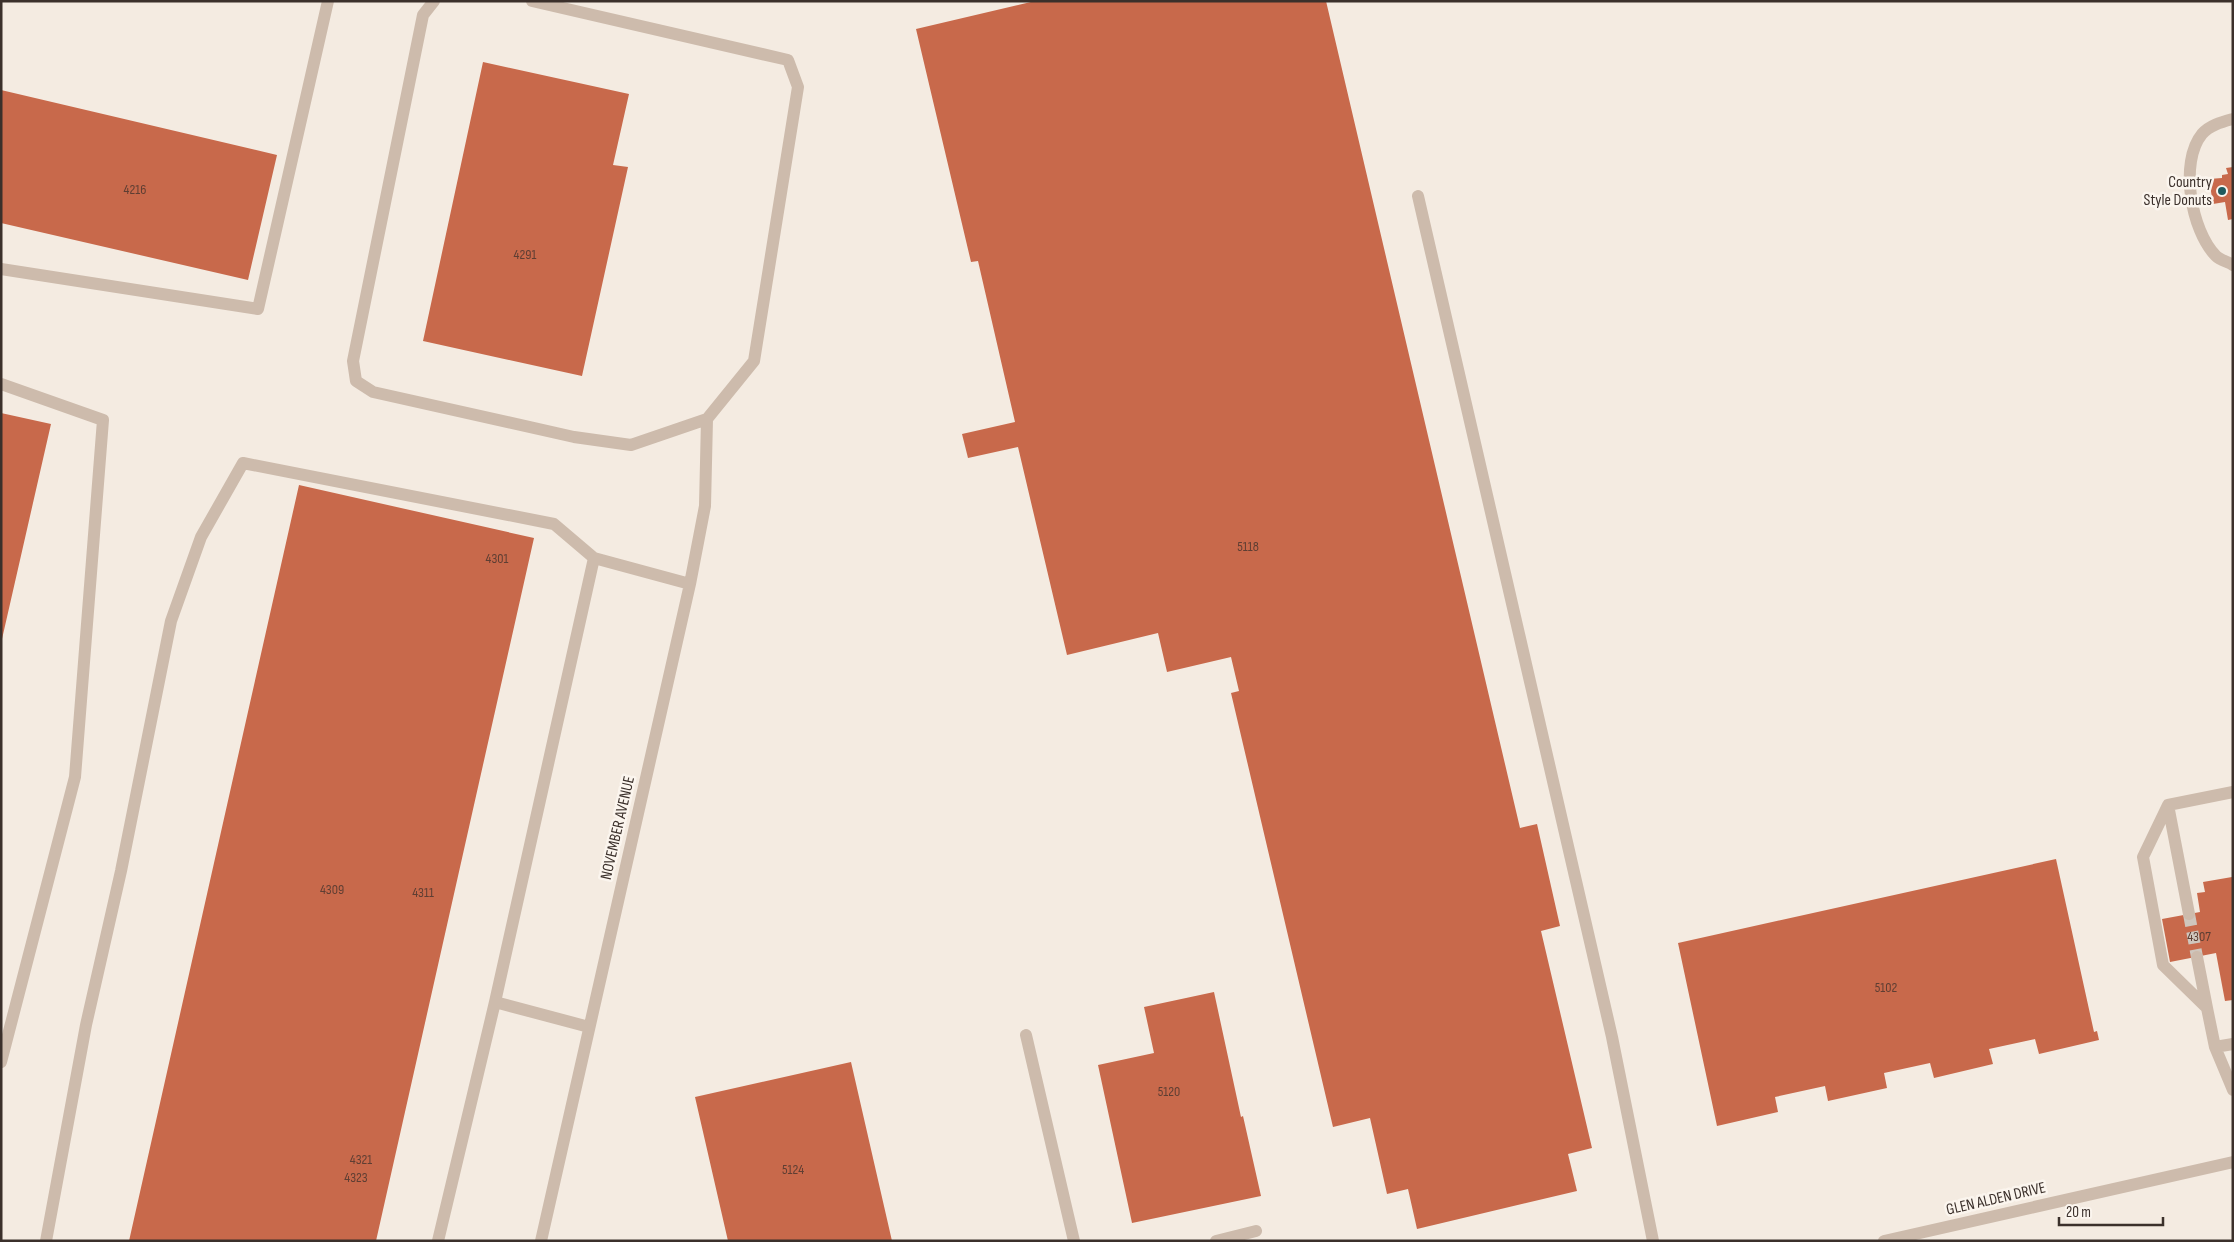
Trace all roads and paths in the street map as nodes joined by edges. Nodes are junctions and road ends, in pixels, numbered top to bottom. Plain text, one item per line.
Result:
1 (328, 1) edge
2 (434, 1) edge
3 (532, 1) edge
4 (2233, 119) edge
5 (1418, 196) dead end
6 (2233, 265) edge
7 (1, 269) edge
8 (1, 384) edge
9 (707, 419) junction
10 (594, 558) junction
11 (690, 584) junction
12 (2233, 792) edge
13 (2168, 805) junction
14 (2189, 914) tunnel mouth
15 (2197, 957) tunnel mouth
16 (495, 1002) junction
17 (2207, 1008) junction
18 (589, 1027) junction
19 (1026, 1036) dead end
20 (2233, 1044) edge
21 (2215, 1048) junction
22 (1, 1062) edge
23 (2233, 1090) edge
24 (2233, 1162) edge
25 (1256, 1231) dead end
26 (46, 1241) edge
27 (438, 1241) edge
28 (541, 1241) edge
29 (1074, 1241) edge
30 (1216, 1241) edge
31 (1653, 1241) edge
32 (1884, 1241) edge

1 - 7 street
2 - 9 street
3 - 9 street
4 - 6 street
5 - 31 street
8 - 22 street
9 - 11 street, NOVEMBER AVENUE
10 - 11 street
10 - 16 street
10 - 26 street
11 - 18 street, NOVEMBER AVENUE
12 - 13 street
13 - 14 street
13 - 17 street
15 - 17 street
16 - 18 street
16 - 27 street
17 - 21 street
18 - 28 street, NOVEMBER AVENUE
19 - 29 street
20 - 21 street
21 - 23 street
24 - 32 street, GLEN ALDEN DRIVE
25 - 30 street

